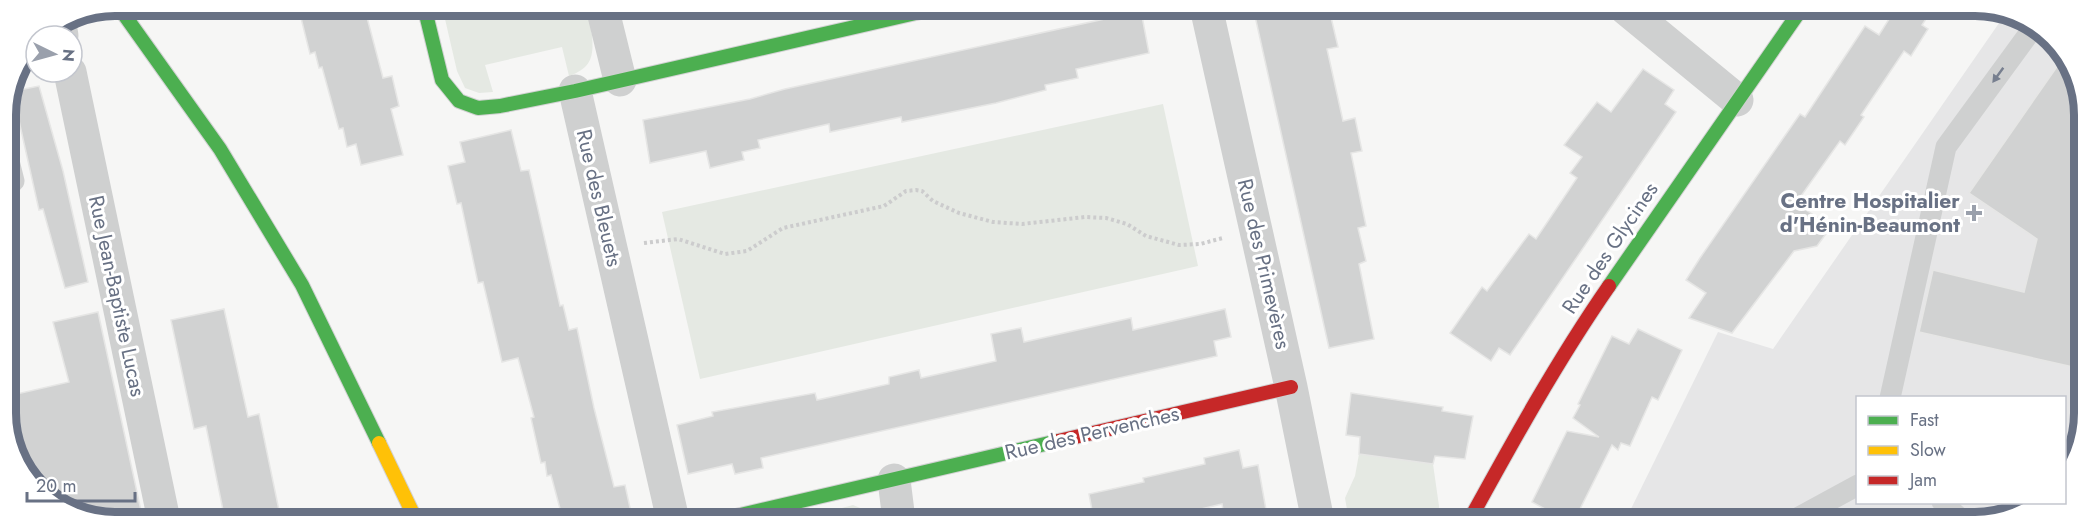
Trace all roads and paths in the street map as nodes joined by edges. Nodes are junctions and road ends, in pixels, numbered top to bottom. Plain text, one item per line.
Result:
1 (125, 16) edge
2 (426, 16) edge
3 (604, 16) edge
4 (902, 16) edge
5 (1208, 16) edge
6 (1635, 16) edge
7 (1796, 16) edge
8 (2030, 33) edge
9 (620, 80) junction
10 (73, 84) edge
11 (575, 91) junction
12 (1737, 100) junction
13 (1256, 229) junction
14 (610, 247) junction
15 (1291, 387) junction
16 (1890, 396) edge
17 (894, 480) junction
18 (1856, 486) edge
19 (1316, 511) edge
20 (1474, 511) edge
21 (1810, 511) edge
22 (162, 512) edge
23 (412, 512) edge
24 (671, 512) edge
25 (756, 512) edge
26 (898, 512) edge

1 - 23 street
2 - 11 street
3 - 9 street
4 - 9 street
5 - 13 street, Rue des Primevères
6 - 12 street
7 - 12 street, Rue des Glycines
8 -> 16 lane
9 - 11 street
10 - 22 street, Rue Jean-Baptiste Lucas
11 - 14 street, Rue des Bleuets
12 - 20 street, Rue des Glycines
13 - 14 path
13 - 15 street, Rue des Primevères
14 - 24 street, Rue des Bleuets
15 - 17 street, Rue des Pervenches
15 - 19 street, Rue des Primevères
17 - 25 street, Rue des Pervenches
17 - 26 street
18 - 21 lane

